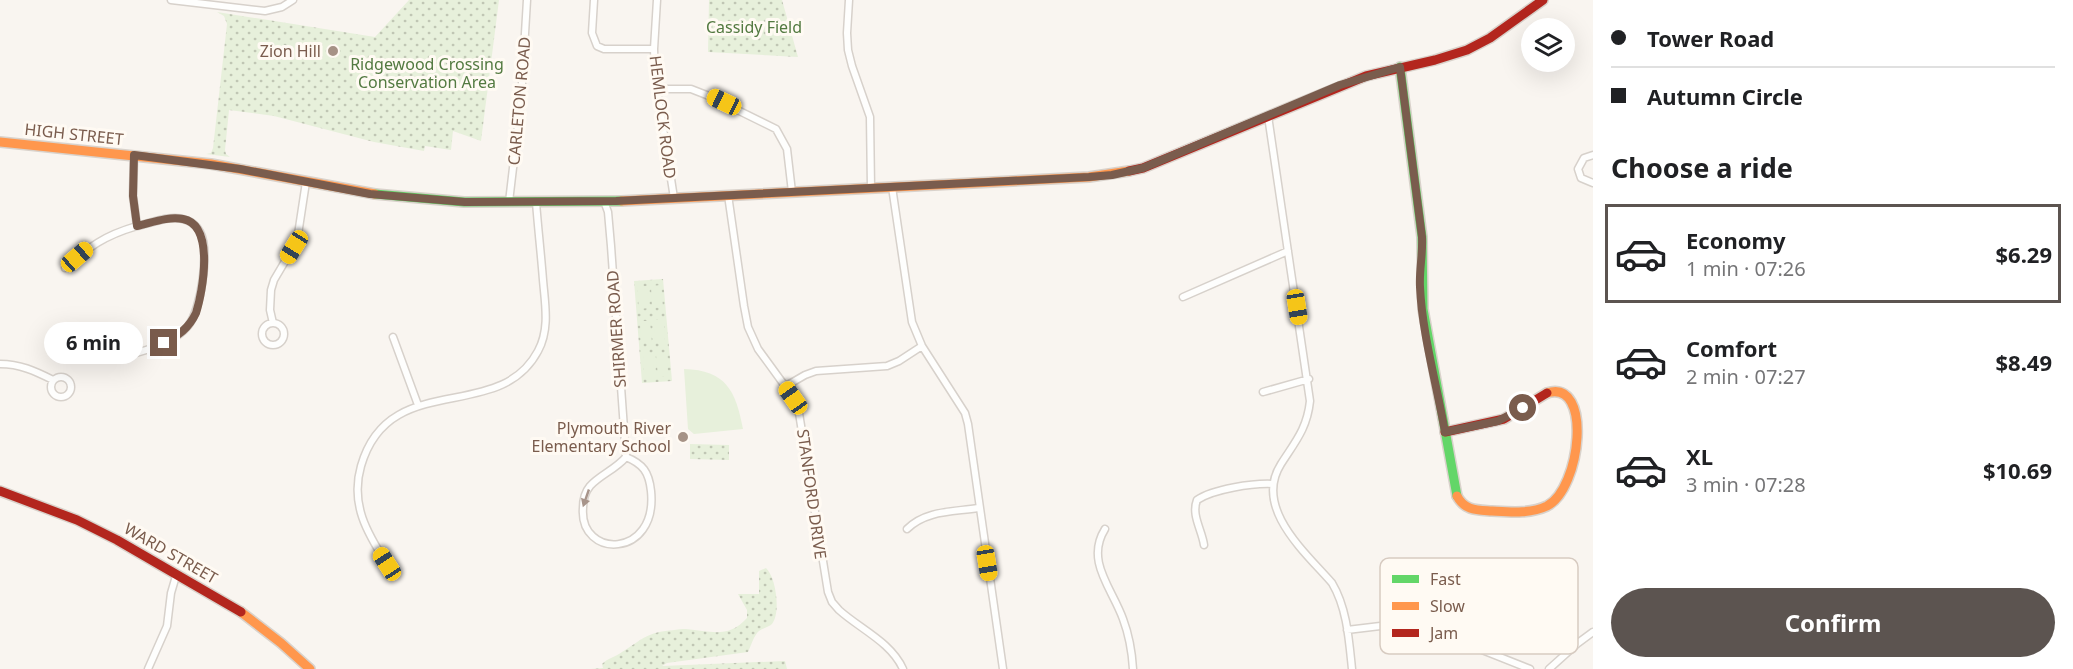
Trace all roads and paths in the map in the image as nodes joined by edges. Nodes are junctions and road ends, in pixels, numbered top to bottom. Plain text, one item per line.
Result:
1 (171, 0) edge
2 (293, 0) edge
3 (527, 0) edge
4 (594, 0) edge
5 (657, 0) edge
6 (849, 0) edge
7 (1544, 0) edge
8 (654, 49) junction
9 (1400, 67) junction
10 (657, 89) junction
11 (1268, 116) junction
12 (0, 142) edge
13 (134, 155) junction
14 (1593, 155) edge
15 (306, 182) junction
16 (1593, 183) edge
17 (892, 187) junction
18 (871, 188) junction
19 (792, 192) junction
20 (728, 195) junction
21 (674, 198) junction
22 (604, 201) junction
23 (509, 202) junction
24 (536, 202) junction
25 (137, 226) junction
26 (1288, 251) junction
27 (65, 268) dead end
28 (1183, 297) dead end
29 (273, 323) dead end
30 (393, 337) dead end
31 (922, 346) junction
32 (136, 353) dead end
33 (0, 364) edge
34 (1309, 379) junction
35 (53, 381) dead end
36 (786, 386) junction
37 (1263, 392) dead end
38 (418, 405) junction
39 (1445, 432) junction
40 (626, 457) junction
41 (1273, 484) junction
42 (0, 491) edge
43 (978, 508) junction
44 (907, 529) dead end
45 (1105, 529) dead end
46 (1204, 545) dead end
47 (387, 564) dead end
48 (176, 576) junction
49 (1380, 626) edge
50 (1347, 630) junction
51 (1593, 632) edge
52 (1578, 643) edge
53 (1492, 654) edge
54 (1566, 654) edge
55 (148, 669) edge
56 (310, 669) edge
57 (903, 669) edge
58 (1003, 669) edge
59 (1133, 669) edge
60 (1352, 669) edge
61 (1530, 669) edge
62 (1549, 669) edge

1 - 2 street
3 - 23 street, CARLETON ROAD
4 - 8 street
5 - 8 street, HEMLOCK ROAD
6 - 18 street
7 - 9 main road, HIGH STREET
8 - 10 street, HEMLOCK ROAD
9 - 11 main road, HIGH STREET
9 - 39 main road
10 - 19 street
10 - 21 street, HEMLOCK ROAD
11 - 17 main road, HIGH STREET
11 - 26 street
12 - 13 main road, HIGH STREET
13 - 15 main road, HIGH STREET
13 - 25 street
14 - 16 street
15 - 23 main road, HIGH STREET
15 - 29 street
17 - 18 main road, HIGH STREET
17 - 31 street
18 - 19 main road, HIGH STREET
19 - 20 main road, HIGH STREET
20 - 21 main road, HIGH STREET
20 - 36 street, STANFORD DRIVE
21 - 22 main road, HIGH STREET
22 - 24 main road, HIGH STREET
22 - 40 street, SHIRMER ROAD
23 - 24 main road, HIGH STREET
24 - 38 street
25 - 27 street
25 - 32 street
26 - 28 street
26 - 34 street
30 - 38 street
31 - 36 street
31 - 43 street
33 - 35 street
34 - 37 street
34 - 41 street
36 - 57 street, STANFORD DRIVE
38 - 47 street
39 - 39 main road
40 -> 40 street
41 - 46 street
41 - 50 street
42 - 48 main road, WARD STREET
43 - 44 street
43 - 58 street
45 - 59 street
48 - 55 street
48 - 56 main road, WARD STREET
49 - 50 street
50 - 60 street
51 - 52 street
53 - 61 street
54 - 62 street

